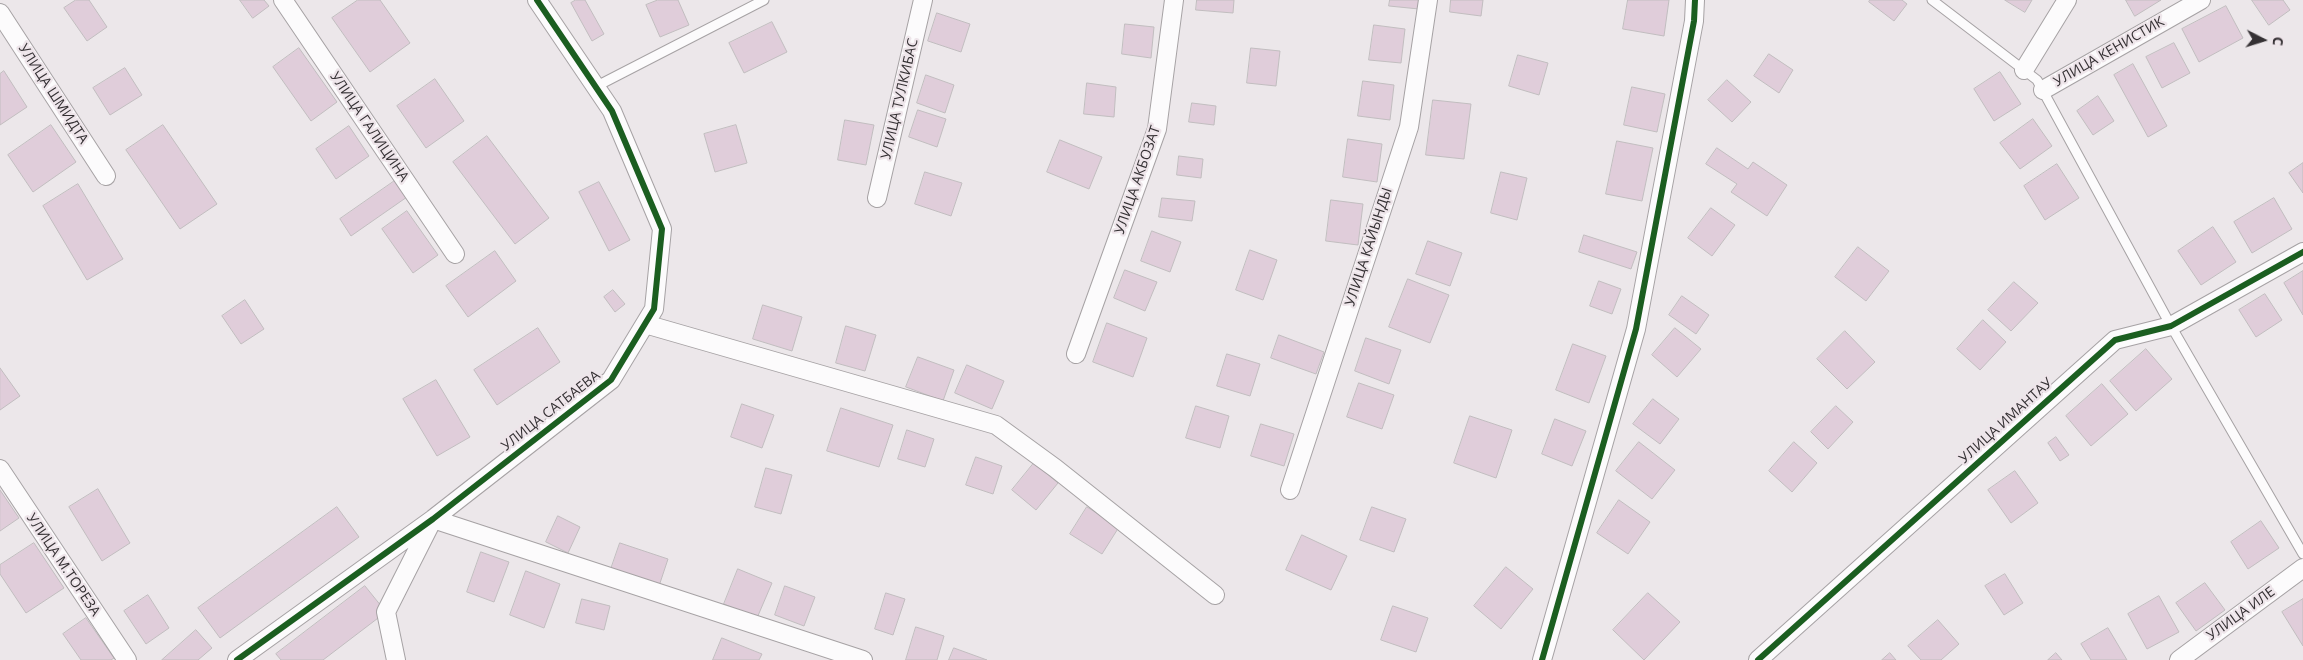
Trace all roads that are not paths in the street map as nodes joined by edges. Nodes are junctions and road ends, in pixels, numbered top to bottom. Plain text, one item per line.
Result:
1 (283, 0) edge
2 (537, 0) edge
3 (764, 0) edge
4 (923, 0) edge
5 (1174, 0) edge
6 (1428, 0) edge
7 (1695, 0) edge
8 (1932, 0) edge
9 (2067, 0) edge
10 (2201, 0) edge
11 (0, 13) edge
12 (2024, 70) junction
13 (595, 86) junction
14 (2042, 90) junction
15 (106, 176) dead end
16 (877, 198) dead end
17 (2303, 252) edge
18 (455, 254) dead end
19 (645, 324) junction
20 (2170, 326) junction
21 (1076, 354) dead end
22 (0, 469) edge
23 (1290, 490) dead end
24 (433, 519) junction
25 (2303, 554) edge
26 (2303, 568) edge
27 (1215, 595) dead end
28 (127, 660) edge
29 (236, 660) edge
30 (396, 660) edge
31 (863, 660) edge
32 (1542, 660) edge
33 (1758, 660) edge
34 (2179, 660) edge

1 - 18 street, УЛИЦА ГАЛИЦИНА
2 - 13 street, УЛИЦА САТБАЕВА
3 - 13 lane
4 - 16 street, УЛИЦА ТУЛКИБАС
5 - 21 street, УЛИЦА АКБОЗАТ
6 - 23 street, УЛИЦА КАЙЫНДЫ
7 - 32 street
8 - 12 lane
9 - 12 street
10 - 14 street, УЛИЦА КЕНИСТИК
11 - 15 street, УЛИЦА ШМИДТА
12 - 14 lane
13 - 19 street, УЛИЦА САТБАЕВА
14 - 20 lane
17 - 20 street, УЛИЦА ИМАНТАУ
19 - 24 street, УЛИЦА САТБАЕВА
19 - 27 street
20 - 25 lane
20 - 33 street, УЛИЦА ИМАНТАУ
22 - 28 street, УЛИЦА М.ТОРЕЗА
24 - 29 street, УЛИЦА САТБАЕВА
24 - 30 street
24 - 31 street
26 - 34 street, УЛИЦА ИЛЕ

